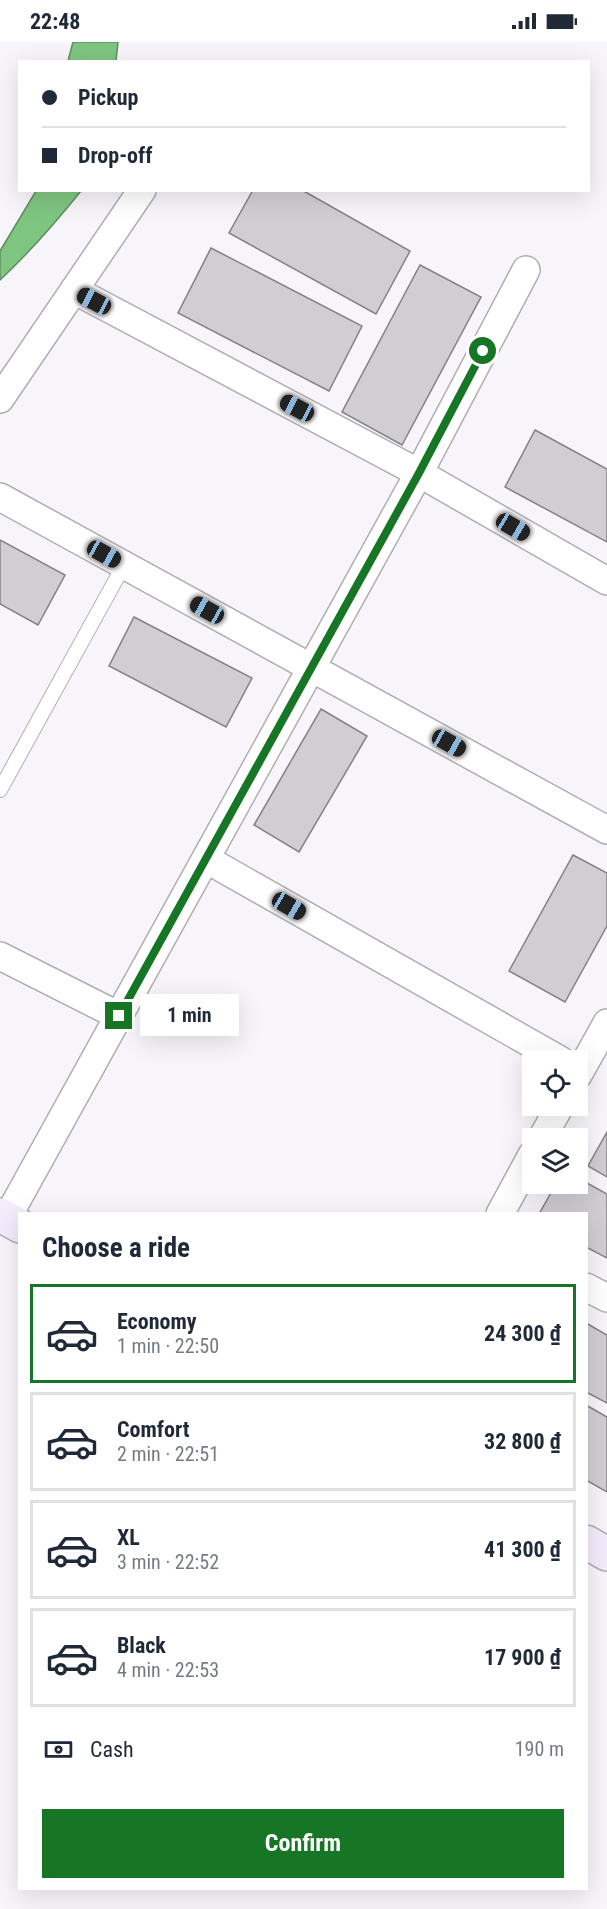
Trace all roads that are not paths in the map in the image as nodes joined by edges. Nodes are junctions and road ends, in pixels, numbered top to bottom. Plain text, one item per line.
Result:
1 (141, 192) edge
2 (526, 270) dead end
3 (74, 290) junction
4 (0, 399) edge
5 (419, 473) junction
6 (0, 497) edge
7 (124, 565) junction
8 (607, 581) edge
9 (311, 667) junction
10 (0, 790) edge
11 (607, 830) edge
12 (206, 859) junction
13 (0, 956) edge
14 (119, 1016) junction
15 (607, 1023) edge
16 (541, 1050) edge
17 (588, 1050) edge
18 (522, 1173) edge
19 (501, 1212) edge
20 (9, 1220) edge
21 (588, 1288) edge
22 (607, 1298) edge
23 (588, 1543) edge
24 (607, 1554) edge

1 - 3 street
2 - 5 street
3 - 4 street
3 - 5 street
5 - 8 street
5 - 9 street
6 - 7 street
7 - 9 street
7 - 10 lane
9 - 11 street
9 - 12 street
12 - 14 street
12 - 16 street
13 - 14 street
14 - 20 street
15 - 17 street
18 - 19 street
21 - 22 street
23 - 24 street

